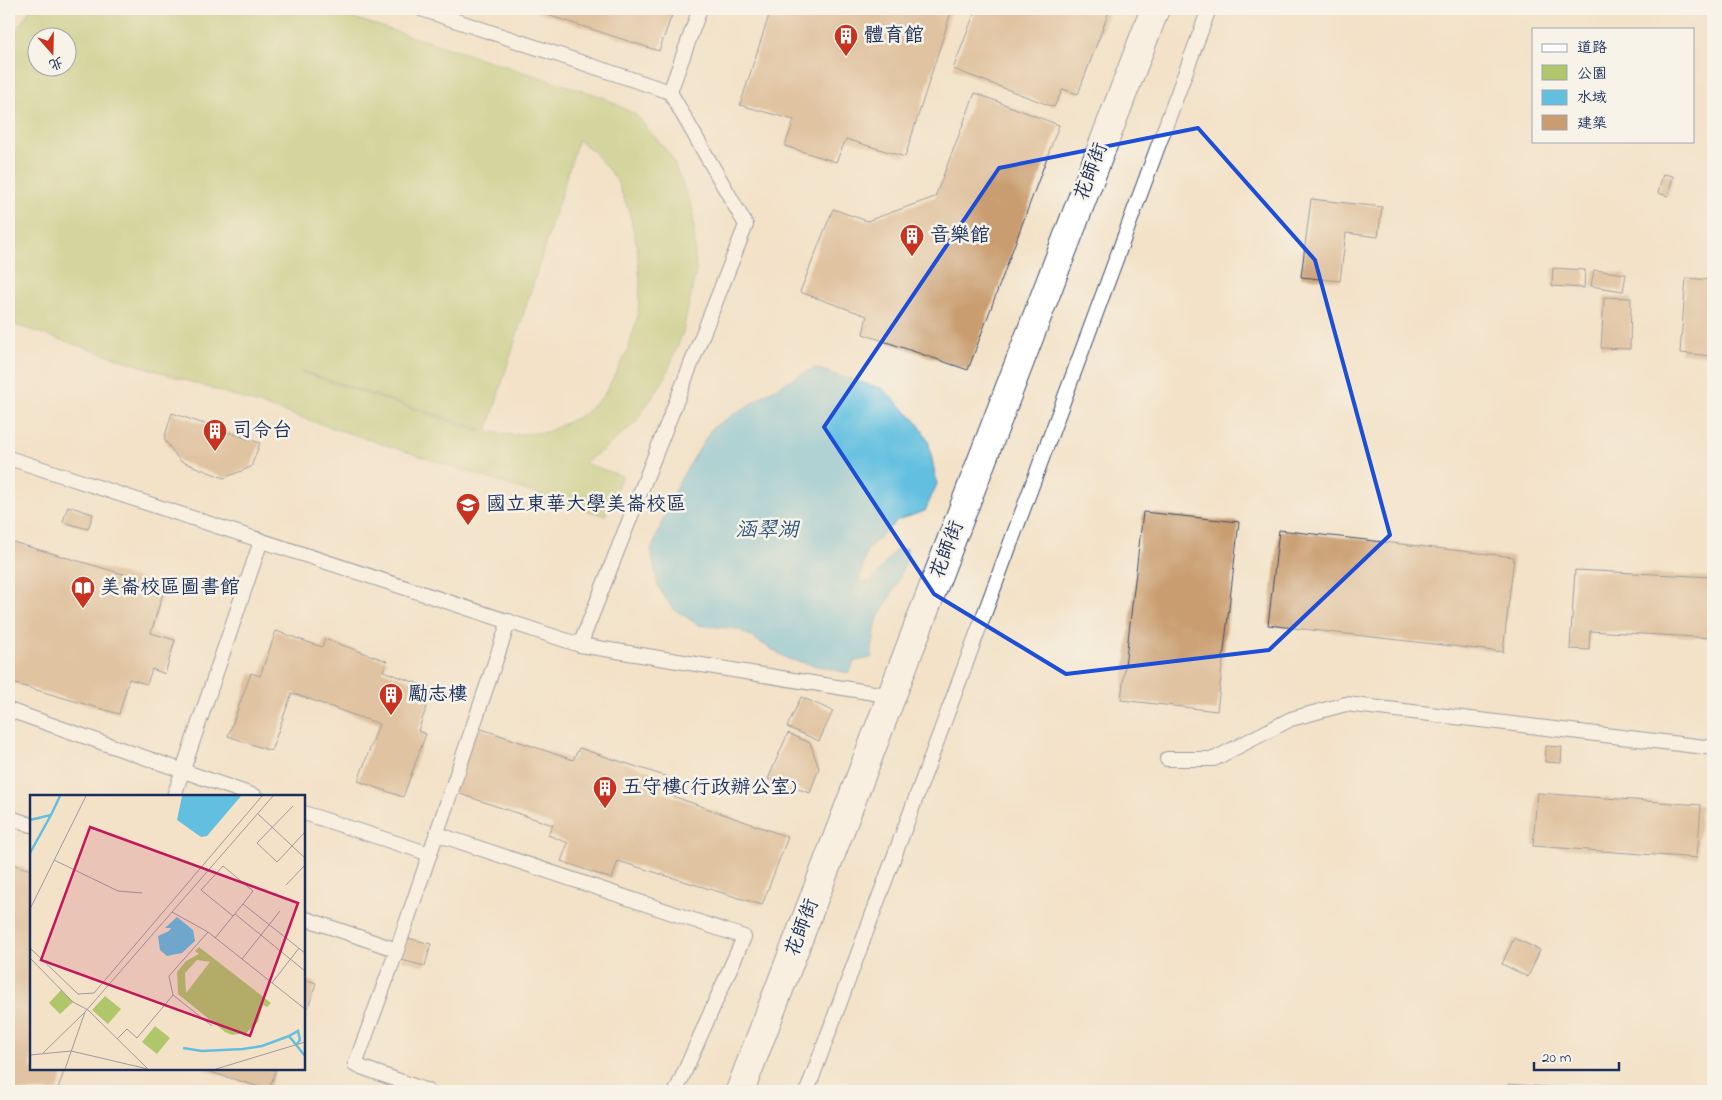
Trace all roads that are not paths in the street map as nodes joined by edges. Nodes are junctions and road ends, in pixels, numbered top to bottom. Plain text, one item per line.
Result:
1 (421, 9) edge
2 (700, 9) edge
3 (1154, 9) edge
4 (1208, 9) edge
5 (670, 92) junction
6 (9, 458) edge
7 (261, 541) junction
8 (509, 622) junction
9 (580, 644) junction
10 (892, 696) junction
11 (9, 710) edge
12 (1713, 748) edge
13 (1167, 759) dead end
14 (182, 772) junction
15 (174, 795) edge
16 (252, 795) edge
17 (305, 812) edge
18 (9, 817) edge
19 (30, 825) edge
20 (437, 834) junction
21 (430, 854) junction
22 (305, 918) edge
23 (397, 950) junction
24 (428, 1091) edge
25 (676, 1091) edge
26 (740, 1091) edge
27 (807, 1091) edge

1 - 5 lane
2 - 5 lane
3 - 10 street, 花師街
4 - 27 lane
5 - 9 lane
6 - 7 lane
7 - 8 lane
7 - 14 lane
8 - 9 lane
8 - 20 lane
9 - 10 lane
10 - 26 street, 花師街
11 - 14 lane
12 - 13 lane
14 - 15 lane
14 - 16 lane
17 - 21 lane
18 - 19 lane
20 - 21 lane
20 - 25 lane
21 - 23 lane
22 - 23 lane
23 - 24 lane

